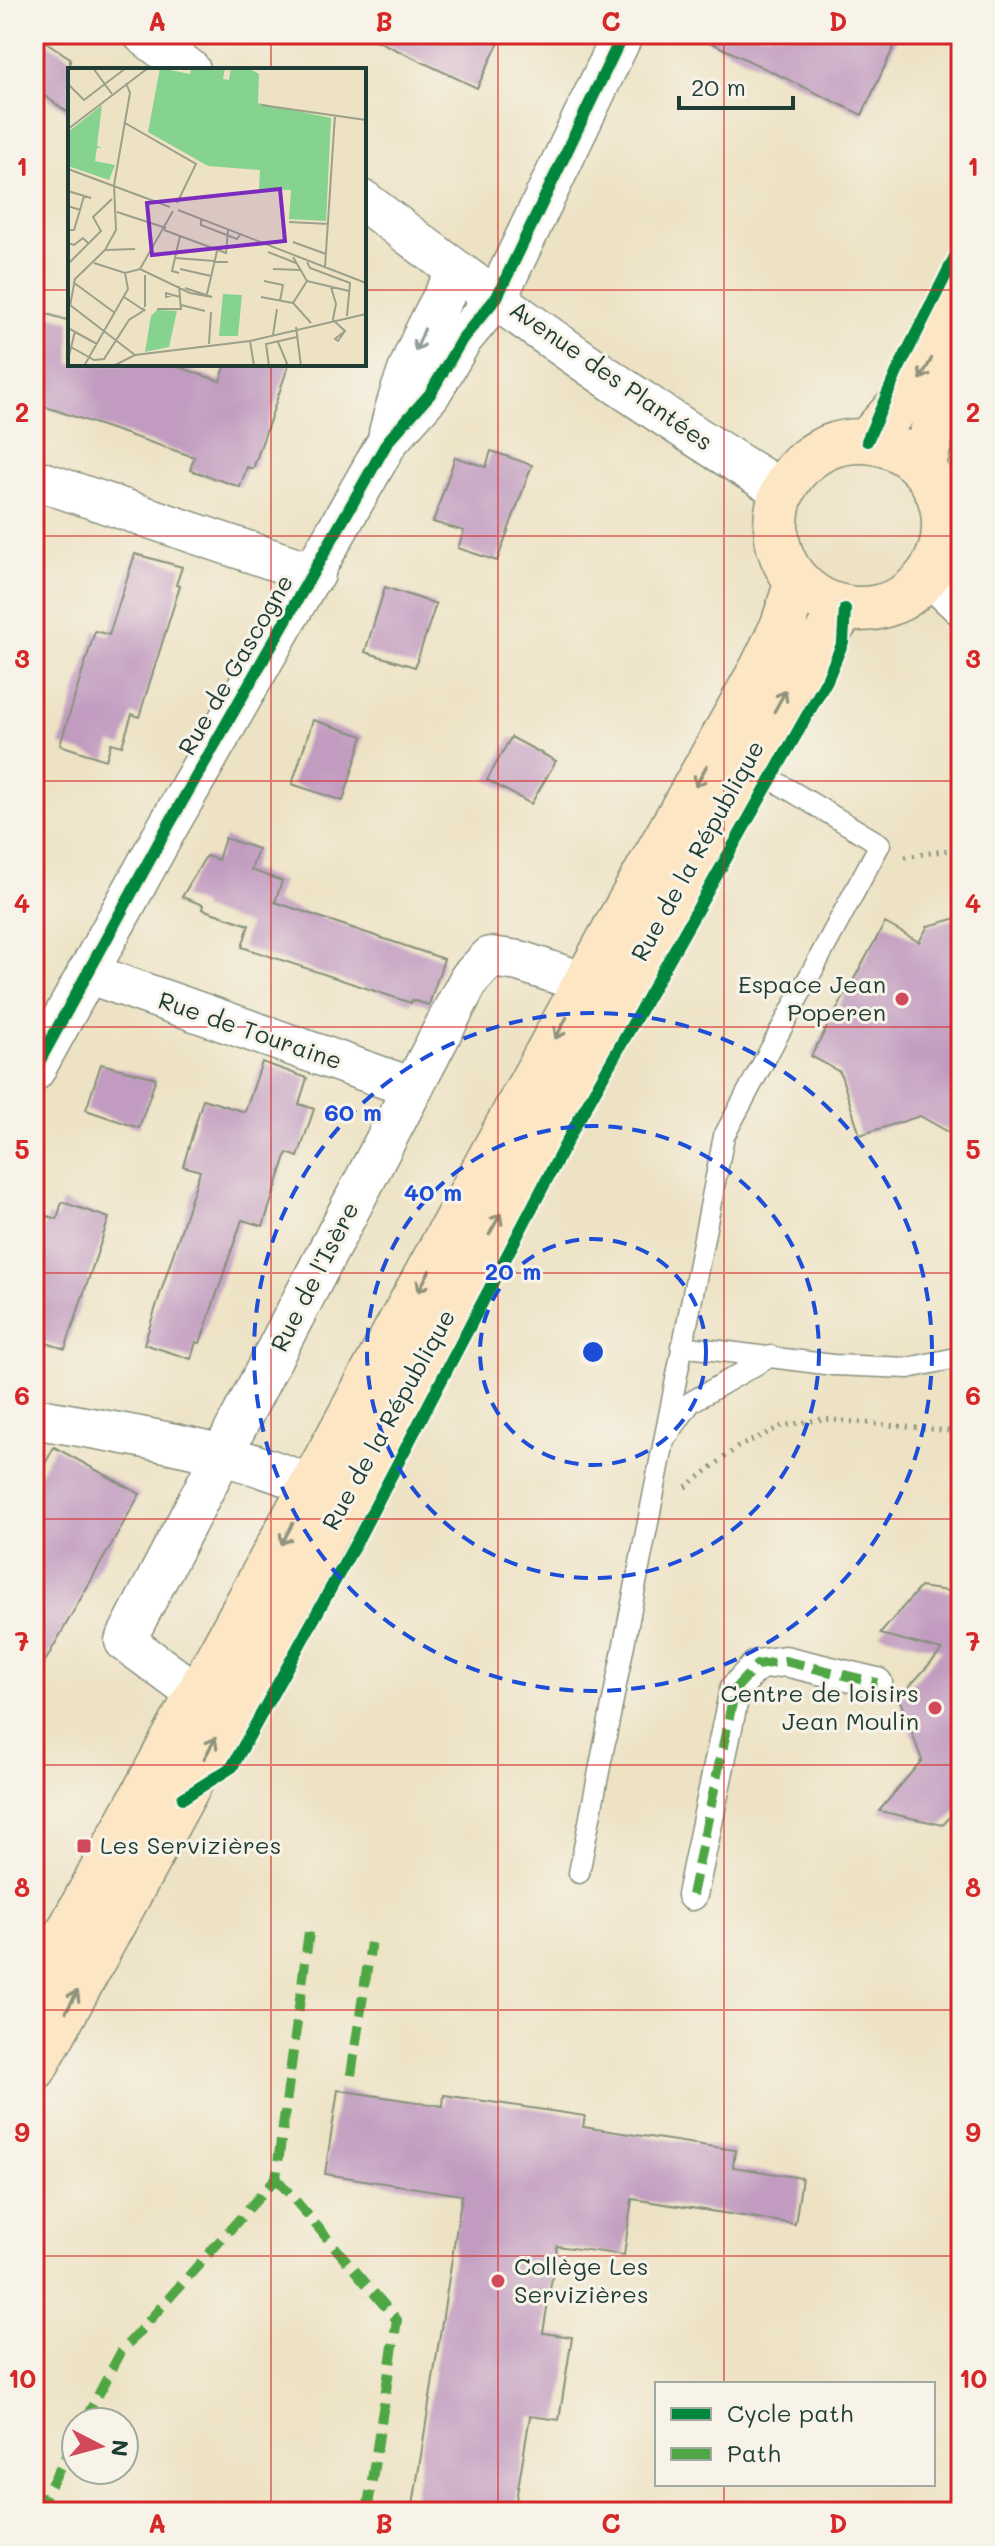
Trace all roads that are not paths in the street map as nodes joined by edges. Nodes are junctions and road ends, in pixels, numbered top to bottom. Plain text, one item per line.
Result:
1 (143, 34) edge
2 (623, 34) edge
3 (187, 68) edge
4 (366, 203) edge
5 (458, 272) junction
6 (497, 297) junction
7 (961, 299) edge
8 (961, 367) edge
9 (388, 441) junction
10 (867, 441) junction
11 (923, 469) junction
12 (34, 479) edge
13 (783, 491) junction
14 (315, 574) junction
15 (929, 575) junction
16 (797, 581) junction
17 (961, 605) edge
18 (845, 609) junction
19 (746, 764) junction
20 (87, 973) junction
21 (603, 988) junction
22 (34, 1071) edge
23 (413, 1088) junction
24 (681, 1346) junction
25 (771, 1356) junction
26 (961, 1357) edge
27 (34, 1418) edge
28 (662, 1442) junction
29 (224, 1452) junction
30 (329, 1493) junction
31 (877, 1683) dead end
32 (199, 1696) junction
33 (579, 1873) dead end
34 (692, 1895) dead end
35 (34, 1995) edge
36 (34, 2069) edge

1 - 3 street
2 - 6 street, Rue de Gascogne
4 - 5 street, Avenue des Plantées
5 - 6 street, Avenue des Plantées
5 -> 9 street, Rue de Gascogne
6 - 9 street, Rue de Gascogne
6 - 13 street, Avenue des Plantées
7 -> 10 main road
8 - 11 main road
9 - 14 street, Rue de Gascogne
10 - 11 main road
10 - 13 main road
11 - 15 main road
12 - 14 street
13 - 16 main road
14 - 20 street, Rue de Gascogne
15 - 17 street
15 - 18 main road
16 - 18 main road
16 -> 21 main road, Rue de la République
19 -> 18 main road, Rue de la République
19 - 21 main road, Rue de la République
19 - 24 lane
20 - 22 street, Rue de Gascogne
20 - 23 street, Rue de Touraine
21 - 23 street, Rue de l'Isère
21 - 30 main road, Rue de la République
23 - 29 street, Rue de l'Isère
24 - 25 lane
24 - 28 lane
25 - 26 lane
25 - 28 lane
27 - 29 street
28 - 33 lane
29 - 30 street
29 - 32 street, Rue de l'Isère
30 -> 32 main road, Rue de la République
36 -> 30 main road, Rue de la République
31 - 34 street
32 - 35 main road, Rue de la République

